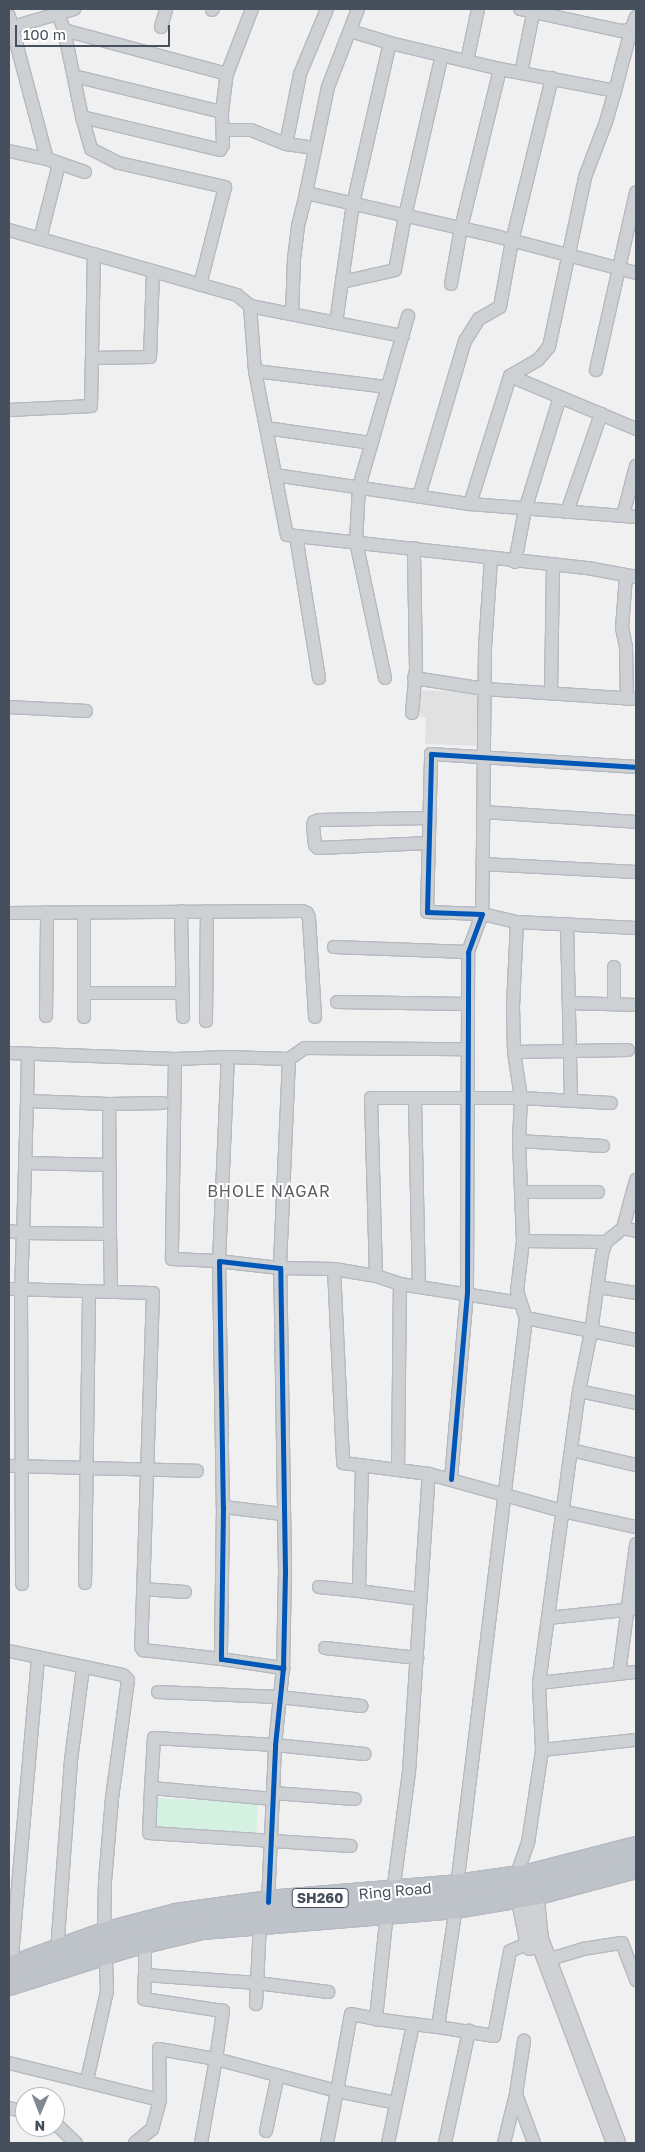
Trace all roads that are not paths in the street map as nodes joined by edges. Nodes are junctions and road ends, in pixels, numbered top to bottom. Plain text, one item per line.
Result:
1 (74, 9) edge
2 (166, 9) edge
3 (252, 9) edge
4 (327, 9) edge
5 (358, 9) edge
6 (478, 9) edge
7 (520, 9) edge
8 (533, 10) edge
9 (58, 14) junction
10 (636, 17) edge
11 (10, 24) edge
12 (161, 27) dead end
13 (64, 30) junction
14 (631, 30) junction
15 (350, 31) junction
16 (390, 43) junction
17 (442, 55) junction
18 (467, 61) junction
19 (500, 69) junction
20 (521, 73) junction
21 (228, 74) junction
22 (74, 76) junction
23 (552, 78) junction
24 (615, 91) junction
25 (222, 112) junction
26 (82, 118) junction
27 (224, 130) junction
28 (286, 144) junction
29 (315, 148) junction
30 (9, 151) edge
31 (53, 162) junction
32 (85, 172) dead end
33 (636, 192) edge
34 (306, 193) junction
35 (353, 204) junction
36 (405, 216) junction
37 (461, 229) junction
38 (9, 230) edge
39 (40, 239) junction
40 (512, 241) junction
41 (94, 254) junction
42 (568, 255) junction
43 (620, 268) junction
44 (152, 271) junction
45 (636, 273) edge
46 (342, 282) junction
47 (450, 284) dead end
48 (200, 285) junction
49 (250, 306) junction
50 (292, 314) junction
51 (408, 316) dead end
52 (336, 323) junction
53 (403, 336) junction
54 (92, 358) junction
55 (596, 370) dead end
56 (255, 371) junction
57 (510, 376) junction
58 (388, 387) junction
59 (560, 397) junction
60 (9, 410) edge
61 (601, 414) junction
62 (266, 428) junction
63 (636, 429) edge
64 (372, 443) junction
65 (636, 466) edge
66 (275, 475) junction
67 (359, 487) junction
68 (419, 496) junction
69 (470, 504) junction
70 (524, 510) junction
71 (566, 512) junction
72 (623, 515) junction
73 (636, 517) edge
74 (296, 536) junction
75 (356, 542) junction
76 (414, 548) junction
77 (491, 559) junction
78 (515, 562) junction
79 (553, 566) junction
80 (631, 576) edge
81 (631, 647) edge
82 (319, 678) dead end
83 (384, 678) dead end
84 (414, 678) junction
85 (486, 689) junction
86 (551, 693) junction
87 (632, 699) edge
88 (9, 707) edge
89 (86, 711) dead end
90 (412, 713) dead end
91 (485, 759) junction
92 (636, 767) edge
93 (483, 812) junction
94 (429, 818) junction
95 (636, 822) edge
96 (429, 844) junction
97 (482, 864) junction
98 (636, 872) edge
99 (181, 911) junction
100 (207, 911) junction
101 (47, 912) junction
102 (84, 912) junction
103 (9, 913) edge
104 (482, 914) junction
105 (517, 922) junction
106 (567, 924) junction
107 (636, 928) edge
108 (334, 946) dead end
109 (468, 952) junction
110 (614, 967) dead end
111 (84, 993) junction
112 (182, 993) junction
113 (337, 1002) dead end
114 (569, 1003) junction
115 (467, 1004) junction
116 (614, 1004) junction
117 (636, 1005) edge
118 (46, 1016) dead end
119 (84, 1017) dead end
120 (182, 1017) dead end
121 (315, 1017) dead end
122 (206, 1021) dead end
123 (468, 1048) junction
124 (571, 1050) junction
125 (628, 1050) dead end
126 (514, 1052) junction
127 (9, 1053) edge
128 (28, 1054) junction
129 (228, 1057) junction
130 (175, 1058) junction
131 (289, 1059) junction
132 (520, 1098) junction
133 (415, 1099) junction
134 (468, 1099) junction
135 (571, 1100) junction
136 (27, 1101) junction
137 (611, 1102) dead end
138 (163, 1103) dead end
139 (108, 1104) junction
140 (519, 1141) junction
141 (603, 1146) dead end
142 (25, 1163) junction
143 (109, 1165) junction
144 (636, 1180) edge
145 (521, 1192) junction
146 (598, 1192) dead end
147 (623, 1228) junction
148 (9, 1231) edge
149 (636, 1231) edge
150 (22, 1233) junction
151 (110, 1234) junction
152 (523, 1241) junction
153 (606, 1242) junction
154 (219, 1261) junction
155 (280, 1268) junction
156 (334, 1269) junction
157 (376, 1276) junction
158 (400, 1284) junction
159 (419, 1287) junction
160 (598, 1287) junction
161 (15, 1290) edge
162 (111, 1291) junction
163 (90, 1292) junction
164 (467, 1293) junction
165 (636, 1293) edge
166 (521, 1303) junction
167 (526, 1318) junction
168 (592, 1332) junction
169 (636, 1340) edge
170 (579, 1391) junction
171 (636, 1403) edge
172 (571, 1450) junction
173 (636, 1465) edge
174 (9, 1466) edge
175 (362, 1466) junction
176 (22, 1467) junction
177 (87, 1468) junction
178 (146, 1469) junction
179 (398, 1470) junction
180 (197, 1471) dead end
181 (429, 1474) junction
182 (451, 1480) junction
183 (506, 1494) junction
184 (223, 1507) junction
185 (562, 1511) junction
186 (283, 1514) junction
187 (636, 1527) edge
188 (636, 1544) edge
189 (84, 1583) dead end
190 (22, 1584) dead end
191 (319, 1587) dead end
192 (143, 1589) junction
193 (185, 1592) dead end
194 (359, 1592) junction
195 (419, 1598) junction
196 (632, 1609) edge
197 (548, 1618) junction
198 (325, 1648) dead end
199 (9, 1651) edge
200 (38, 1657) junction
201 (417, 1658) junction
202 (221, 1659) junction
203 (83, 1667) junction
204 (283, 1668) junction
205 (636, 1672) edge
206 (619, 1674) junction
207 (539, 1683) junction
208 (158, 1692) dead end
209 (280, 1697) junction
210 (362, 1706) dead end
211 (636, 1740) edge
212 (275, 1745) junction
213 (542, 1750) junction
214 (365, 1754) dead end
215 (151, 1788) junction
216 (273, 1796) junction
217 (355, 1799) dead end
218 (271, 1840) junction
219 (352, 1846) dead end
220 (636, 1848) edge
221 (636, 1867) edge
222 (525, 1880) junction
223 (457, 1896) junction
224 (268, 1902) junction
225 (390, 1902) junction
226 (260, 1923) junction
227 (636, 1942) edge
228 (105, 1943) junction
229 (145, 1943) junction
230 (529, 1943) junction
231 (622, 1943) junction
232 (57, 1951) junction
233 (547, 1960) junction
234 (10, 1973) edge
235 (146, 1975) junction
236 (636, 1980) edge
237 (257, 1983) junction
238 (328, 1992) dead end
239 (256, 2004) dead end
240 (376, 2018) junction
241 (413, 2024) junction
242 (438, 2027) junction
243 (470, 2031) junction
244 (524, 2041) dead end
245 (216, 2059) junction
246 (9, 2063) edge
247 (278, 2076) junction
248 (87, 2080) junction
249 (337, 2091) junction
250 (516, 2094) junction
251 (160, 2100) junction
252 (396, 2103) junction
253 (266, 2131) dead end
254 (65, 2133) edge
255 (76, 2143) edge
256 (135, 2143) edge
257 (202, 2143) edge
258 (327, 2143) edge
259 (388, 2143) edge
260 (445, 2143) edge
261 (504, 2143) edge
262 (534, 2143) edge
263 (603, 2143) edge
264 (616, 2143) edge

1 - 9 street
2 - 12 street
3 - 21 street
4 - 28 street
5 - 15 street
6 - 18 street
7 - 8 street
8 - 14 street
8 - 20 street
9 - 11 street
9 - 13 street
10 - 14 street
11 - 31 street
13 - 21 street
13 - 22 street
14 - 24 street
15 - 16 street
15 - 29 street
16 - 17 street
16 - 35 street
17 - 18 street
17 - 36 street
18 - 19 street
19 - 20 street
19 - 37 street
20 - 23 street
21 - 25 street
22 - 25 street
22 - 26 street
23 - 24 street
23 - 40 street
24 - 42 street
25 - 27 street
26 - 27 street
26 - 48 street
27 - 28 street
28 - 29 street
29 - 34 street
30 - 31 street
31 - 32 street
31 - 39 street
33 - 43 street
34 - 35 street
34 - 50 street
35 - 36 street
35 - 46 street
36 - 37 street
36 - 46 street
37 - 40 street
37 - 47 street
38 - 39 street
39 - 41 street
40 - 42 street
40 - 68 street
41 - 44 street
41 - 54 street
42 - 43 street
42 - 57 street
43 - 45 street
43 - 55 street
44 - 48 street
44 - 54 street
46 - 52 street
48 - 49 street
49 - 50 street
49 - 56 street
50 - 52 street
51 - 53 street
52 - 53 street
53 - 58 street
54 - 60 street
56 - 58 street
56 - 62 street
57 - 59 street
57 - 69 street
58 - 64 street
59 - 61 street
59 - 70 street
61 - 63 street
61 - 71 street
62 - 64 street
62 - 66 street
64 - 67 street
65 - 72 street
66 - 67 street
66 - 74 street
67 - 68 street
67 - 75 street
68 - 69 street
69 - 70 street
70 - 71 street
70 - 78 street
71 - 72 street
72 - 73 street
74 - 75 street
74 - 82 street
75 - 76 street
75 - 83 street
76 - 77 street
76 - 84 street
77 - 78 street
77 - 85 street
78 - 79 street
79 - 80 street
79 - 86 street
80 - 81 street
81 - 87 street
84 - 85 street
84 - 90 street
85 - 86 street
85 - 91 street
86 - 87 street
88 - 89 street
91 - 92 street
91 - 93 street
91 - 94 street
93 - 95 street
93 - 97 street
94 - 96 street
94 - 96 street
96 - 104 street
97 - 98 street
97 - 104 street
99 - 100 street
99 - 102 street
99 - 112 street
100 - 121 street
100 - 122 street
101 - 102 street
101 - 103 street
101 - 118 street
102 - 111 street
104 - 105 street
104 - 109 street
105 - 106 street
105 - 126 street
106 - 107 street
106 - 114 street
108 - 109 street
109 - 115 street
110 - 116 street
111 - 112 street
111 - 119 street
112 - 120 street
113 - 115 street
114 - 116 street
114 - 124 street
115 - 123 street
116 - 117 street
123 - 131 street
123 - 134 street
124 - 125 street
124 - 126 street
124 - 135 street
126 - 132 street
127 - 128 street
128 - 130 street
128 - 136 street
129 - 130 street
129 - 131 street
129 - 154 street
130 - 154 street
131 - 155 street
132 - 134 street
132 - 135 street
132 - 140 street
133 - 134 street
133 - 157 street
133 - 159 street
134 - 164 street
135 - 137 street
136 - 139 street
136 - 142 street
138 - 139 street
139 - 143 street
140 - 141 street
140 - 145 street
142 - 143 street
142 - 150 street
143 - 151 street
144 - 147 street
145 - 146 street
145 - 152 street
147 - 149 street
147 - 153 street
148 - 150 street
150 - 151 street
150 - 161 street
151 - 162 street
152 - 153 street
152 - 166 street
153 - 160 street
154 - 155 street
154 - 184 street
155 - 156 street
155 - 186 street
156 - 157 street
156 - 175 street
157 - 158 street
158 - 159 street
158 - 179 street
159 - 164 street
160 - 165 street
160 - 168 street
161 - 163 street
161 - 176 street
162 - 163 street
162 - 178 street
163 - 177 street
164 - 166 street
164 - 182 street
166 - 167 street
167 - 168 street
167 - 183 street
168 - 169 street
168 - 170 street
170 - 171 street
170 - 172 street
172 - 173 street
172 - 185 street
174 - 176 street
175 - 179 street
175 - 194 street
176 - 177 street
176 - 190 street
177 - 178 street
177 - 189 street
178 - 180 street
178 - 192 street
179 - 181 street
181 - 182 street
181 - 195 street
182 - 183 street
183 - 185 street
183 - 223 street
184 - 186 street
184 - 202 street
185 - 187 street
185 - 197 street
186 - 204 street
188 - 196 street
191 - 194 street
192 - 193 street
192 - 202 street
194 - 195 street
195 - 201 street
196 - 197 street
196 - 206 street
197 - 207 street
198 - 201 street
199 - 200 street
200 - 203 street
200 - 234 street
201 - 225 street
202 - 204 street
203 - 228 street
203 - 232 street
204 - 209 street
205 - 206 street
206 - 207 street
207 - 213 street
208 - 209 street
209 - 210 street
209 - 212 street
211 - 213 street
212 - 214 street
212 - 215 street
212 - 216 street
213 - 222 street
215 - 216 street
215 - 218 street
216 - 217 street
216 - 218 street
218 - 219 street
218 - 224 street
220 - 222 highway, Ring Road / SH260
221 - 222 highway, Ring Road / SH260
222 - 223 highway, Ring Road / SH260
222 - 230 main road
222 - 233 main road
223 - 225 highway, Ring Road / SH260
223 - 242 street
224 - 225 highway, Ring Road / SH260
224 - 228 highway, Ring Road / SH260
225 - 226 highway, Ring Road / SH260
225 - 240 street
226 - 229 highway, Ring Road / SH260
226 - 237 street
227 - 231 street
228 - 229 highway, Ring Road / SH260
228 - 232 highway, Ring Road / SH260
228 - 234 highway, Ring Road / SH260
228 - 248 street
229 - 235 street
230 - 243 street
230 - 263 main road
231 - 233 street
231 - 236 street
232 - 234 highway, Ring Road / SH260
233 - 264 main road
235 - 237 street
235 - 245 street
237 - 238 street
237 - 239 street
240 - 241 street
240 - 249 street
241 - 242 street
241 - 252 street
242 - 243 street
243 - 260 street
244 - 250 street
245 - 247 street
245 - 251 street
245 - 257 street
246 - 248 street
247 - 249 street
247 - 253 street
248 - 251 street
249 - 252 street
249 - 258 street
250 - 261 street
250 - 262 street
251 - 256 street
252 - 259 street
254 - 255 street

